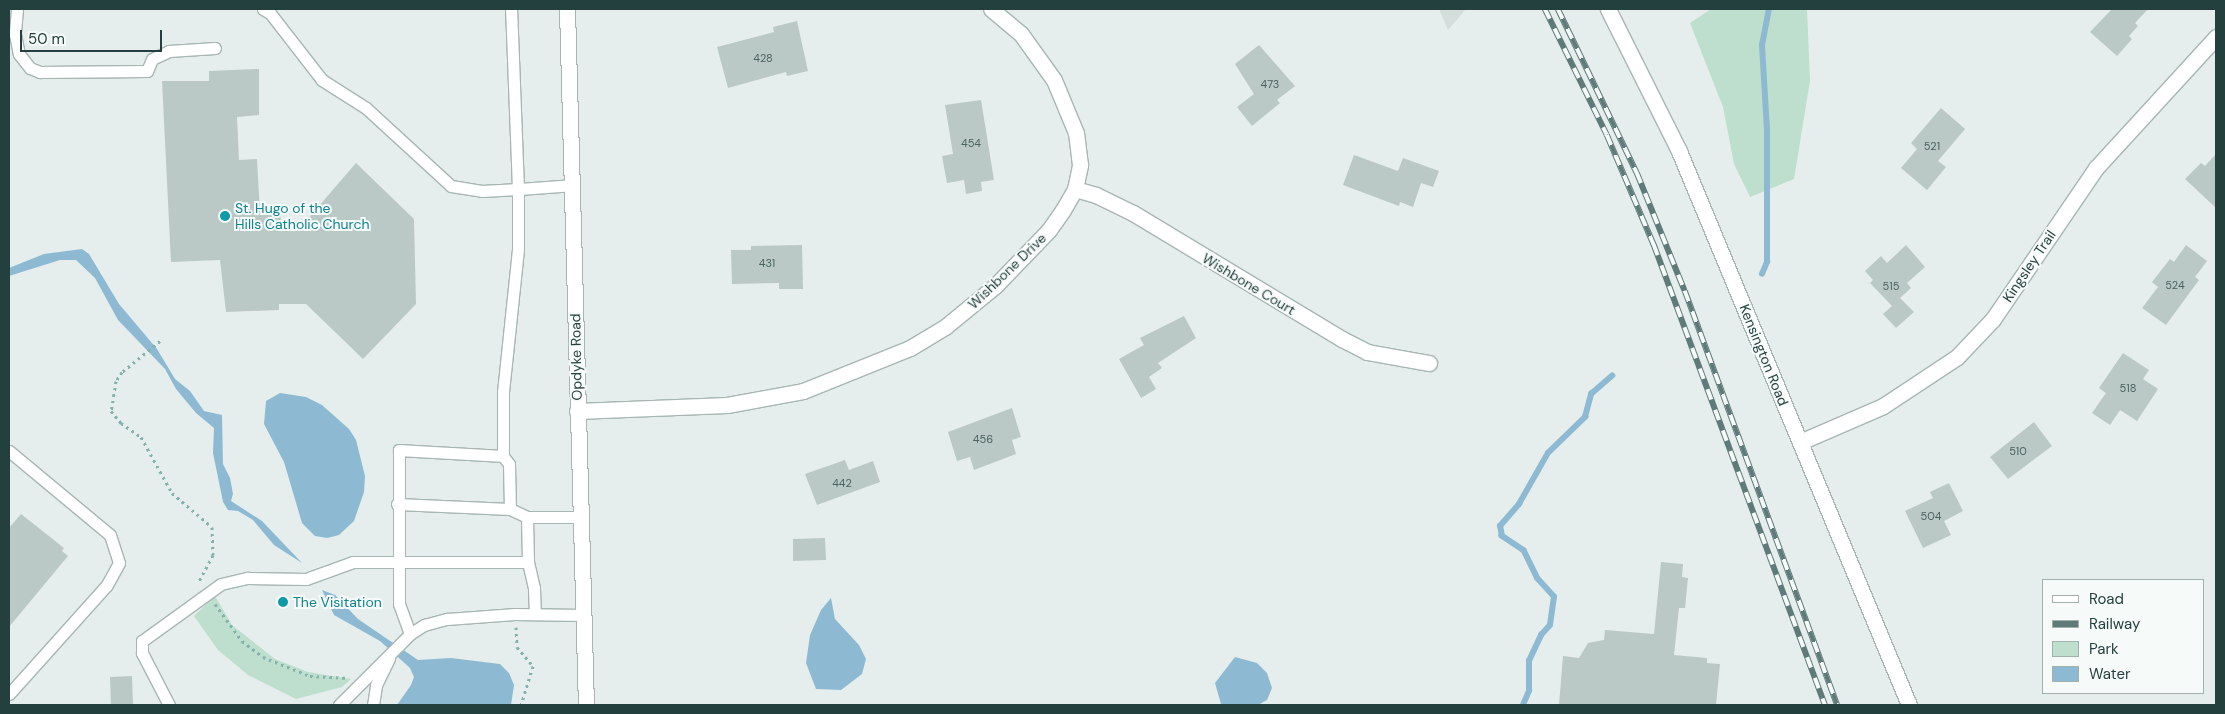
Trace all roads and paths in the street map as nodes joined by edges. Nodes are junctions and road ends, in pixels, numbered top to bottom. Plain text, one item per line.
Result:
1 (17, 9) edge
2 (263, 9) edge
3 (511, 9) edge
4 (567, 9) edge
5 (991, 9) edge
6 (1608, 9) edge
7 (2216, 37) edge
8 (216, 48) dead end
9 (572, 185) junction
10 (518, 189) junction
11 (1074, 189) junction
12 (160, 341) dead end
13 (1430, 362) dead end
14 (578, 410) junction
15 (1800, 442) junction
16 (9, 451) edge
17 (503, 456) junction
18 (397, 504) junction
19 (510, 509) junction
20 (527, 517) junction
21 (580, 517) junction
22 (398, 562) junction
23 (528, 562) junction
24 (202, 595) junction
25 (515, 614) junction
26 (535, 614) junction
27 (583, 615) junction
28 (410, 634) junction
29 (390, 656) junction
30 (364, 678) junction
31 (9, 694) edge
32 (169, 705) edge
33 (339, 705) edge
34 (373, 705) edge
35 (520, 705) edge
36 (586, 705) edge
37 (1909, 705) edge

1 - 8 lane
2 - 10 lane
3 - 10 lane
4 - 9 street, Opdyke Road
5 - 11 street, Wishbone Drive
6 - 15 street, Kensington Road
7 - 15 street, Kingsley Trail
9 - 10 lane
9 - 14 street, Opdyke Road
10 - 17 lane
11 - 13 street, Wishbone Court
11 - 14 street, Wishbone Drive
12 - 24 path
14 - 21 street, Opdyke Road
15 - 37 street, Kensington Road
16 - 31 lane
17 - 18 lane
17 - 19 lane
18 - 19 lane
18 - 22 lane
19 - 20 lane
20 - 21 lane
20 - 23 lane
21 - 27 street, Opdyke Road
22 - 23 lane
22 - 24 lane
22 - 28 lane
23 - 26 lane
24 - 30 path
24 - 32 lane
25 - 26 lane
25 - 28 lane
25 - 35 path
26 - 27 lane
27 - 36 street, Opdyke Road
28 - 29 lane
29 - 30 lane
29 - 34 lane
30 - 33 lane

